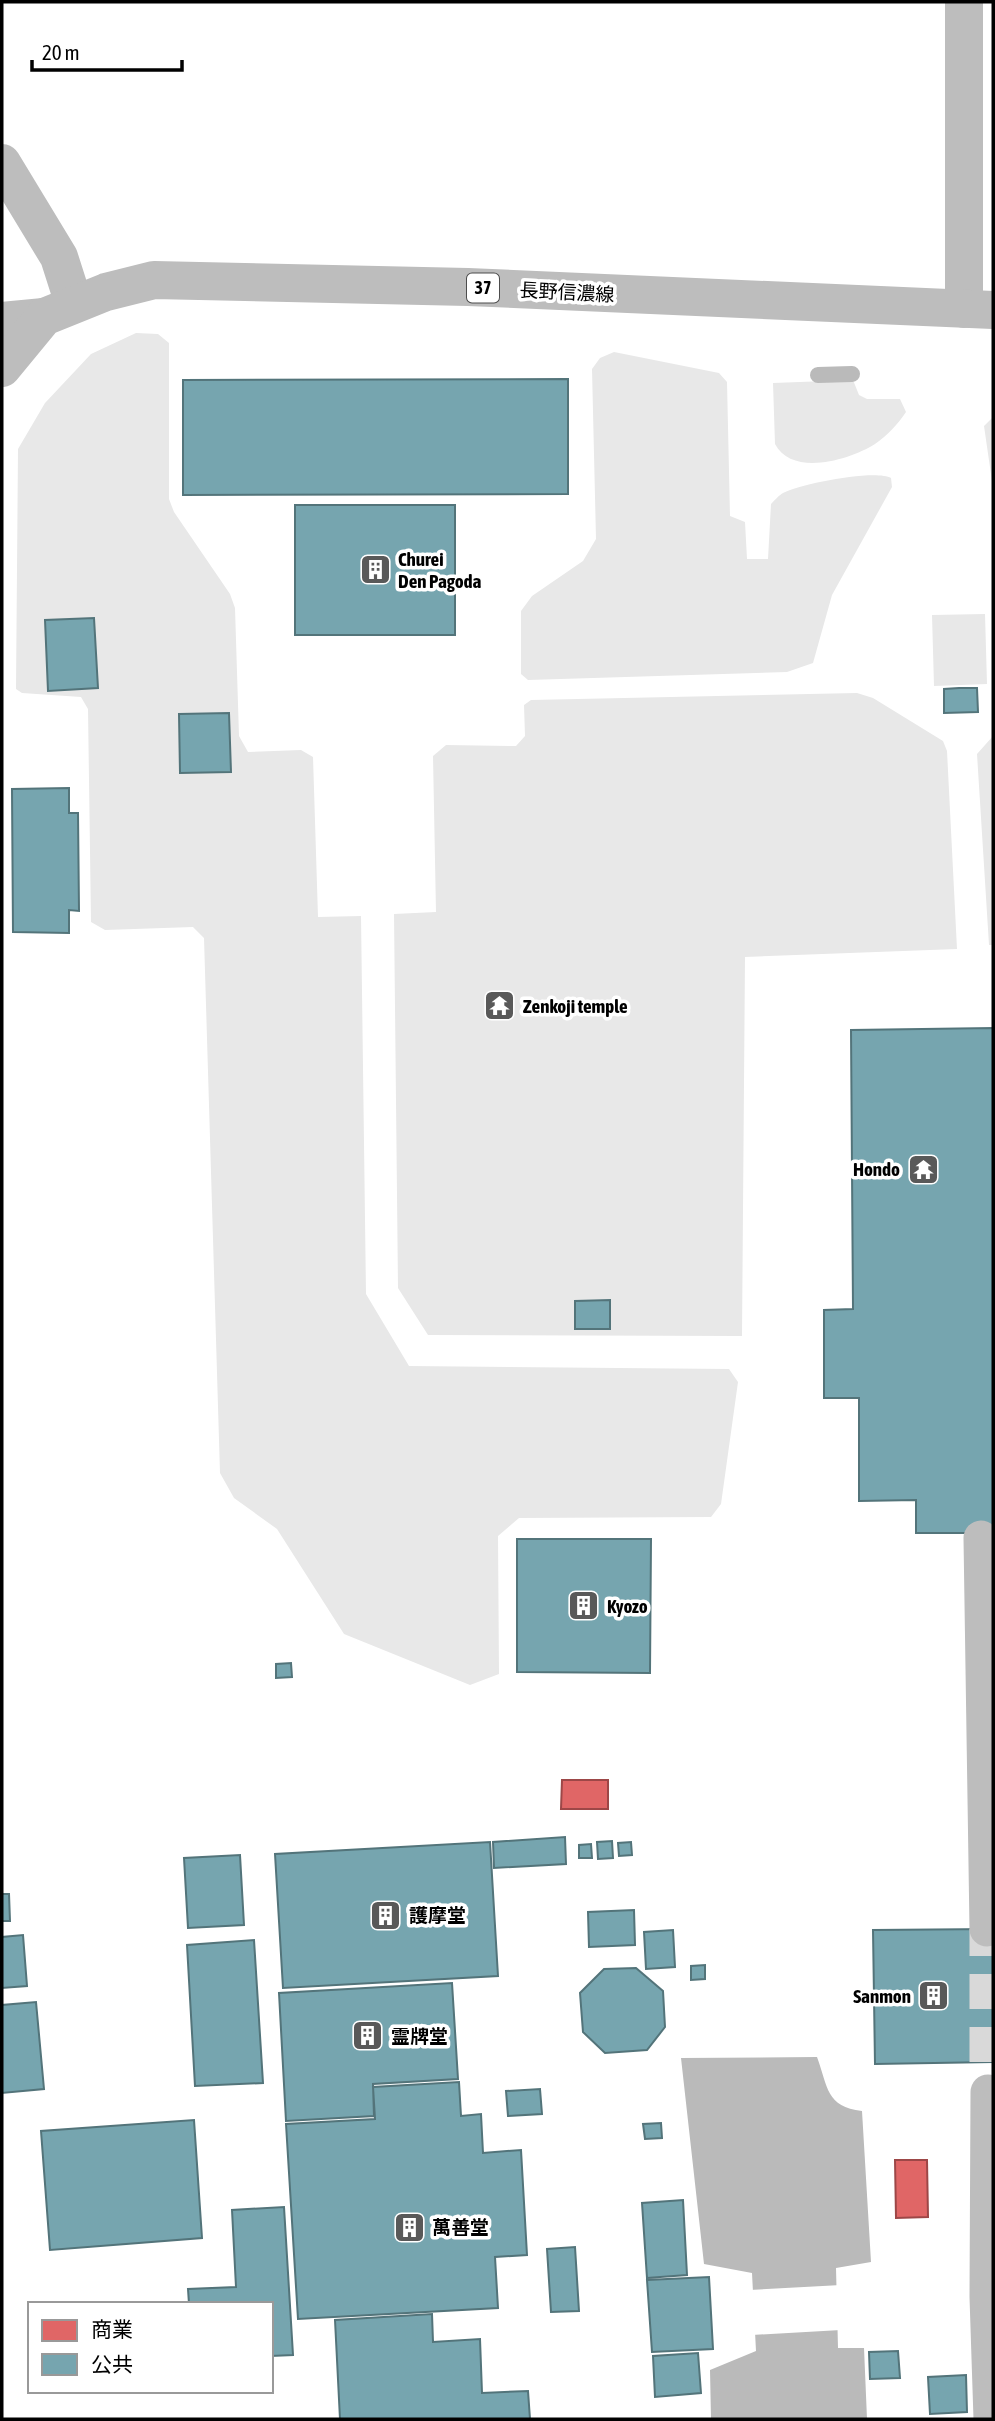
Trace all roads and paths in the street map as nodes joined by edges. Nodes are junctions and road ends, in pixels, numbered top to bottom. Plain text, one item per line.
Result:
1 (964, 2) edge
2 (2, 163) edge
3 (978, 310) edge
4 (59, 311) junction
5 (2, 321) edge
6 (2, 368) edge
7 (982, 1538) dead end
8 (987, 1929) dead end
9 (987, 2074) dead end
10 (991, 2419) edge

1 - 3 main road
2 - 4 main road
3 - 4 main road, 長野信濃線 / 37
4 - 5 main road, 長野信濃線
4 - 6 main road
7 - 8 street
9 - 10 street

